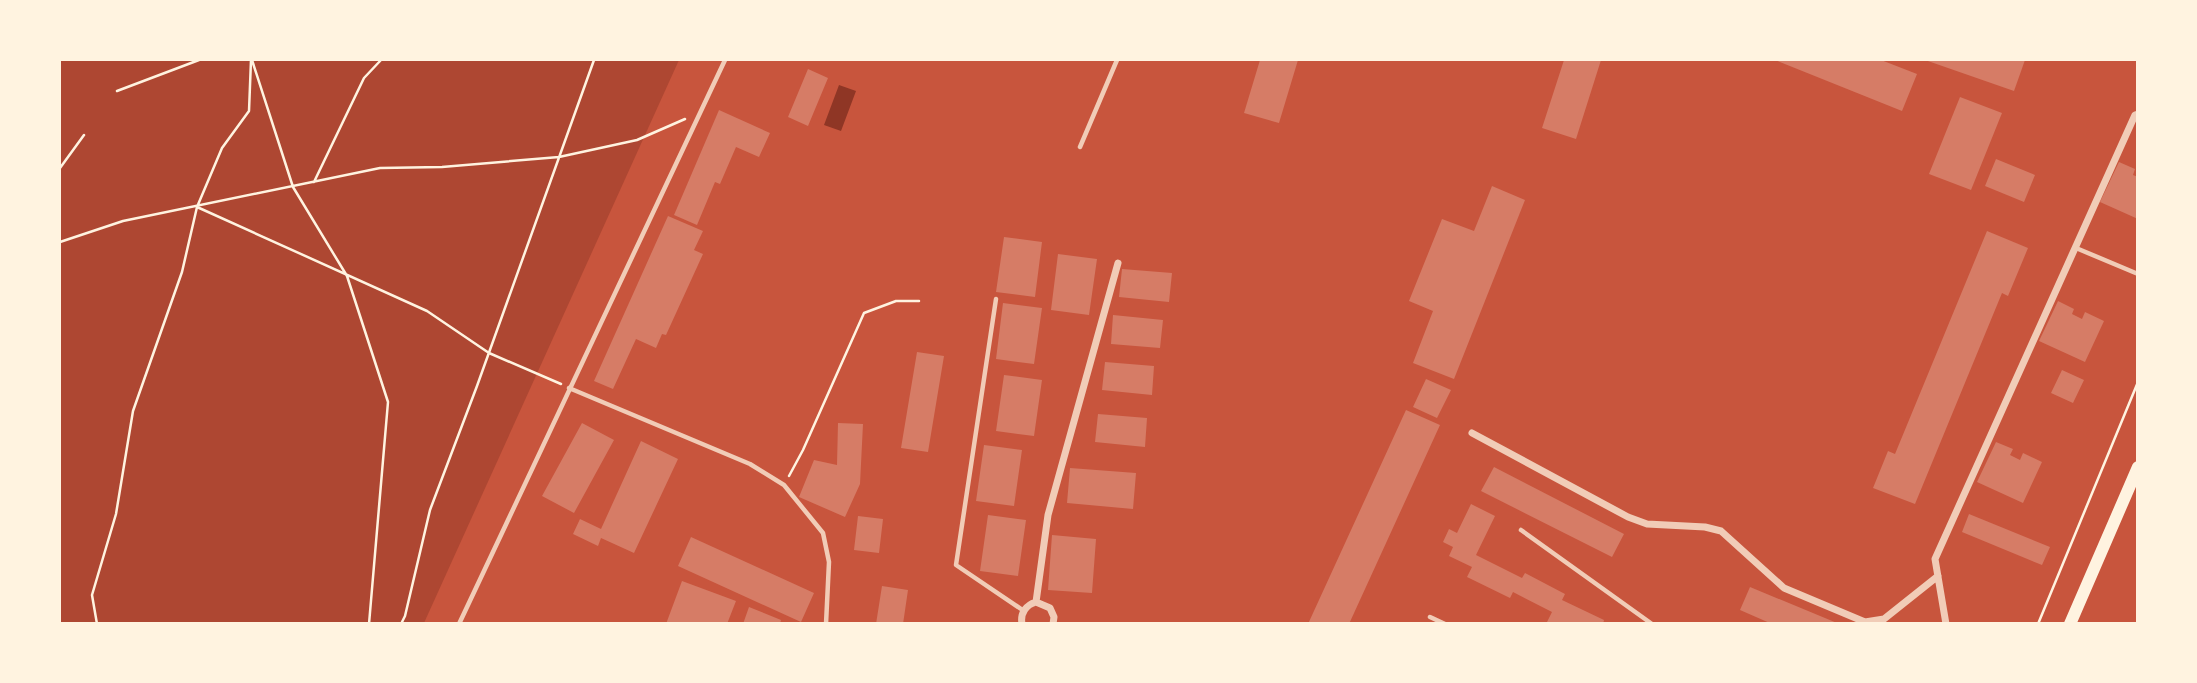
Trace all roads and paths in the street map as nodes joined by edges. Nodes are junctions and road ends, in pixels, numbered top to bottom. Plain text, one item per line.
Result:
1 (200, 60) edge
2 (251, 60) edge
3 (381, 60) edge
4 (594, 60) edge
5 (725, 60) edge
6 (1117, 60) edge
7 (117, 91) dead end
8 (697, 114) dead end
9 (2137, 114) edge
10 (84, 135) dead end
11 (1080, 148) dead end
12 (559, 156) junction
13 (60, 168) edge
14 (314, 183) junction
15 (293, 187) junction
16 (197, 207) junction
17 (60, 242) edge
18 (2076, 247) junction
19 (1118, 263) dead end
20 (2137, 274) edge
21 (347, 276) junction
22 (996, 299) dead end
23 (919, 301) dead end
24 (489, 353) junction
25 (2137, 382) edge
26 (569, 388) junction
27 (1472, 433) dead end
28 (2137, 467) edge
29 (784, 485) junction
30 (1521, 530) dead end
31 (1938, 576) junction
32 (1036, 602) junction
33 (1024, 611) junction
34 (1430, 617) dead end
35 (1020, 623) edge
36 (97, 624) edge
37 (369, 624) edge
38 (401, 624) edge
39 (459, 624) edge
40 (826, 624) edge
41 (1053, 624) edge
42 (1445, 624) edge
43 (1652, 624) edge
44 (1946, 624) edge
45 (2038, 624) edge
46 (2070, 624) edge

1 - 7 path
2 - 15 path
2 - 16 path
3 - 14 path
4 - 12 path
5 - 26 lane
6 - 11 lane
8 - 12 path
9 - 18 street
10 - 13 path
12 - 14 path
12 - 24 path
14 - 15 path
15 - 16 path
15 - 21 path
16 - 17 path
16 - 21 path
16 - 36 path
18 - 20 lane
18 - 31 street
19 - 32 street
21 - 24 path
21 - 37 path
22 - 33 lane
23 - 29 path
24 - 26 path
24 - 38 path
25 - 45 path
26 - 29 lane
26 - 39 lane
27 - 31 street
28 - 46 main road
29 - 40 lane
30 - 43 lane
31 - 44 street
32 - 33 street
32 - 41 street
33 - 35 street
34 - 42 lane

